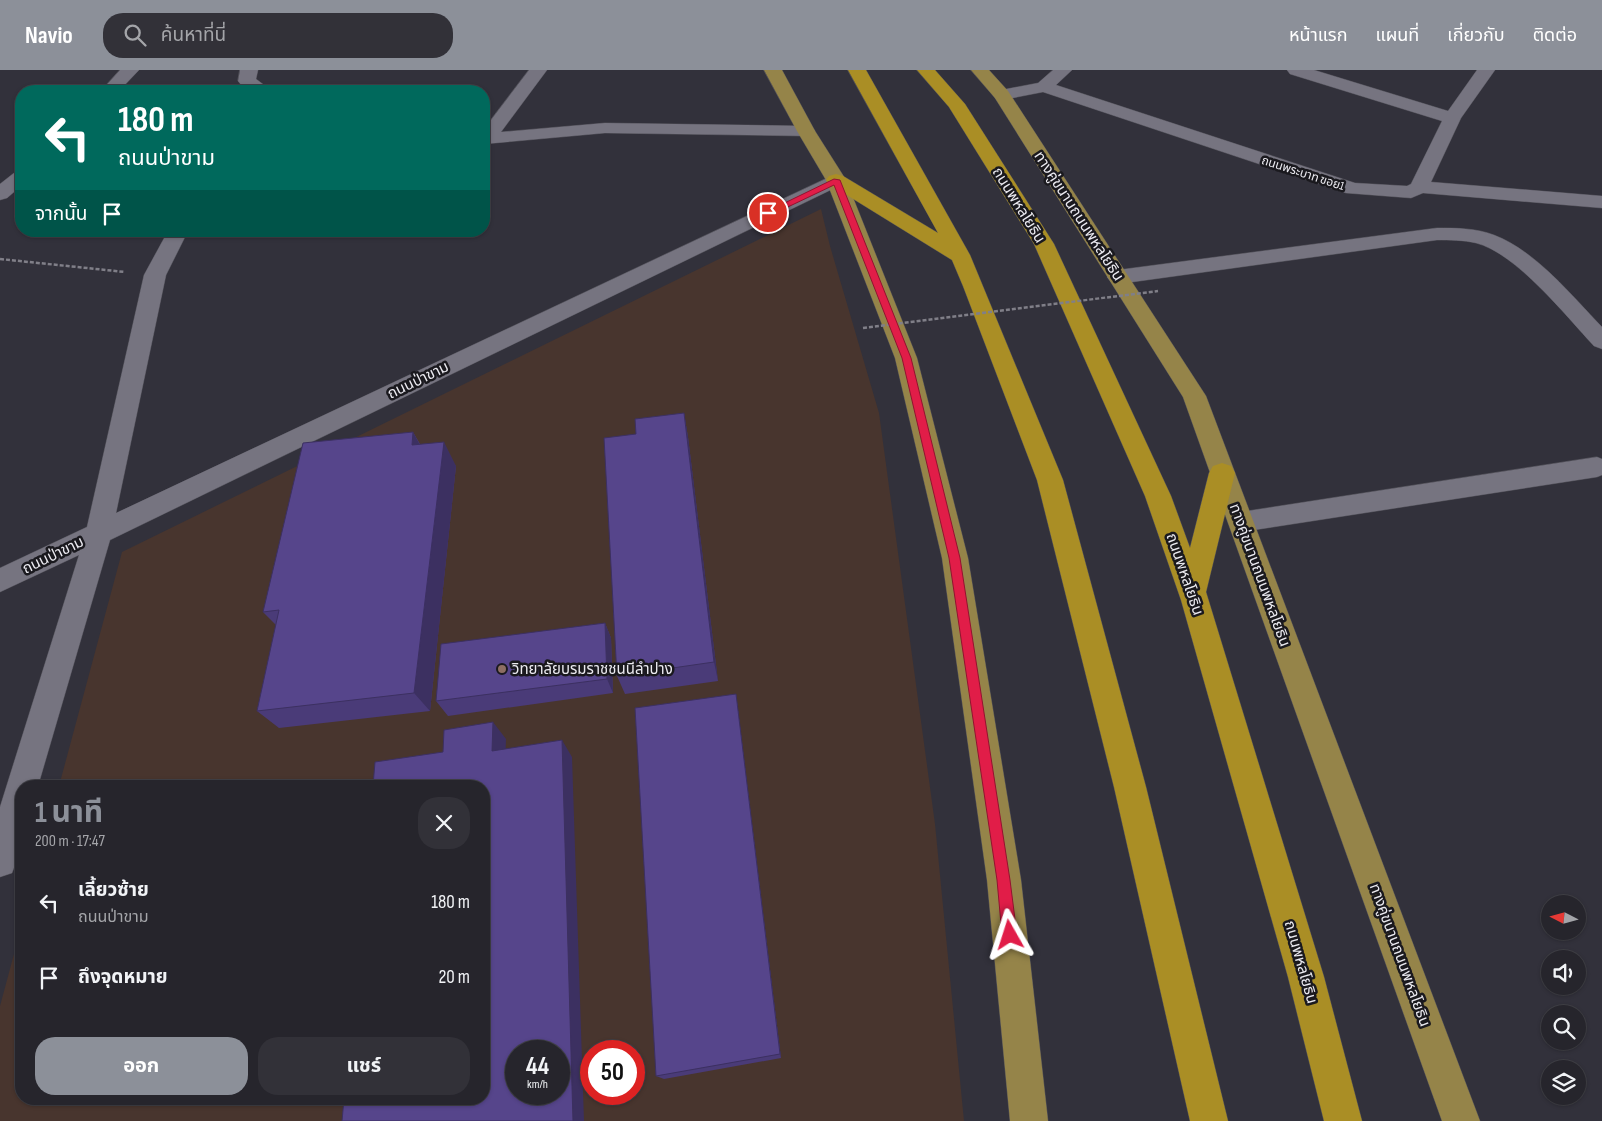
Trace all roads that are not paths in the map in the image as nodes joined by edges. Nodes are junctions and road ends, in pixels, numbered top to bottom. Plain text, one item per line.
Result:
1 (130, 70) edge
2 (249, 70) edge
3 (538, 70) edge
4 (773, 70) edge
5 (857, 70) edge
6 (926, 70) edge
7 (980, 70) edge
8 (1296, 70) edge
9 (1486, 70) edge
10 (1052, 76) edge
11 (116, 85) edge
12 (253, 85) edge
13 (1002, 94) junction
14 (1452, 118) junction
15 (806, 131) junction
16 (490, 132) edge
17 (490, 139) edge
18 (836, 180) junction
19 (15, 182) edge
20 (1419, 187) junction
21 (0, 194) edge
22 (1602, 202) edge
23 (175, 237) edge
24 (960, 255) junction
25 (1118, 277) junction
26 (1602, 341) edge
27 (1598, 467) dead end
28 (1222, 473) junction
29 (1241, 522) junction
30 (99, 533) junction
31 (0, 581) edge
32 (1192, 592) junction
33 (24, 780) edge
34 (15, 810) edge
35 (0, 861) edge
36 (1029, 1121) edge
37 (1209, 1121) edge
38 (1343, 1121) edge
39 (1462, 1121) edge

1 - 11 street
2 - 12 street
3 - 16 street
4 - 15 main road
5 - 24 highway
6 - 32 highway, ถนนพหลโยธิน
7 - 13 main road, ทางคู่ขนานถนนพหลโยธิน
8 - 14 street
9 - 14 street
10 - 13 street
10 - 20 street, ถนนพระบาท ฃอย1
13 - 25 main road, ทางคู่ขนานถนนพหลโยธิน
14 - 20 street
15 - 17 street
15 - 18 main road
18 - 24 highway
18 - 30 street, ถนนป่าขาม
18 - 36 main road
19 - 21 street
20 - 22 street, ถนนพระบาท ฃอย1
23 - 30 street
24 - 37 highway
25 - 26 street
25 - 28 main road, ทางคู่ขนานถนนพหลโยธิน
27 - 29 street
28 - 29 main road, ทางคู่ขนานถนนพหลโยธิน
28 - 32 highway
29 - 39 main road, ทางคู่ขนานถนนพหลโยธิน
30 - 31 street, ถนนป่าขาม
30 - 33 street
32 - 38 highway, ถนนพหลโยธิน
34 - 35 street

